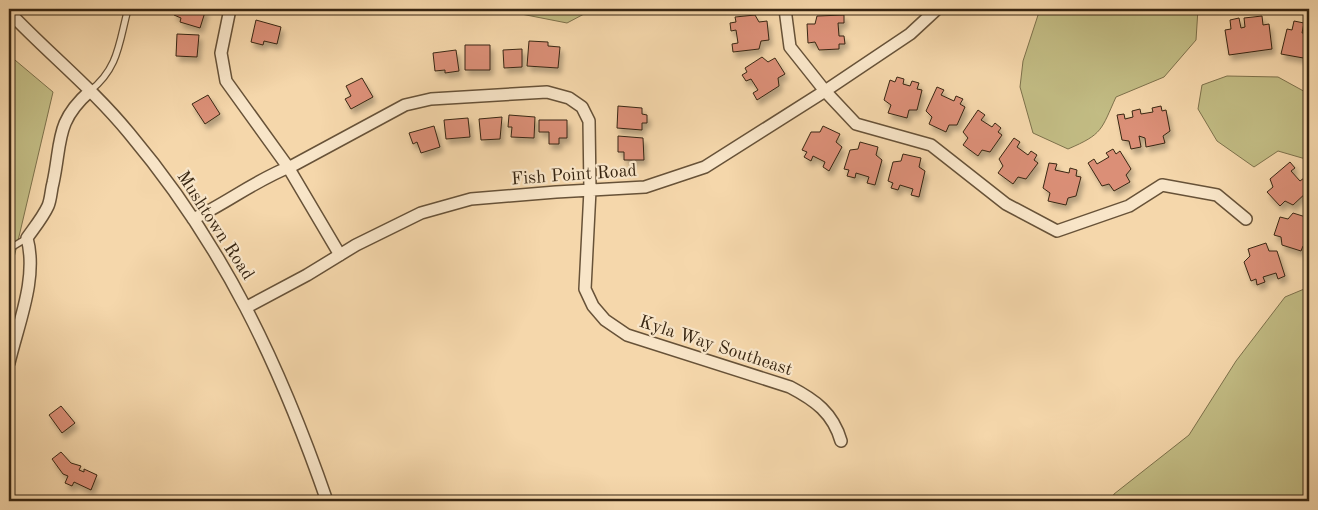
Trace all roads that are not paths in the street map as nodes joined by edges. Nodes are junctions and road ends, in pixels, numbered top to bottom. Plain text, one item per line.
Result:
1 (128, 9) edge
2 (230, 9) edge
3 (785, 9) edge
4 (937, 9) edge
5 (9, 12) edge
6 (90, 91) junction
7 (825, 91) junction
8 (288, 168) junction
9 (590, 190) junction
10 (193, 219) junction
11 (1246, 219) dead end
12 (27, 238) junction
13 (9, 249) edge
14 (340, 254) junction
15 (247, 307) junction
16 (9, 363) edge
17 (841, 441) dead end
18 (327, 501) edge

1 - 6 lane
2 - 8 street
3 - 7 street
4 - 7 street, Fish Point Road
5 - 6 street, Mushtown Road
6 - 10 street, Mushtown Road
6 - 12 street
7 - 9 street, Fish Point Road
7 - 11 street
8 - 9 street, Kyla Way Southeast
8 - 10 street, Kyla Way Southeast
8 - 14 street
9 - 14 street, Fish Point Road
9 - 17 street, Kyla Way Southeast
10 - 15 street, Mushtown Road
12 - 13 lane
12 - 16 street
14 - 15 street, Fish Point Road
15 - 18 street, Mushtown Road

